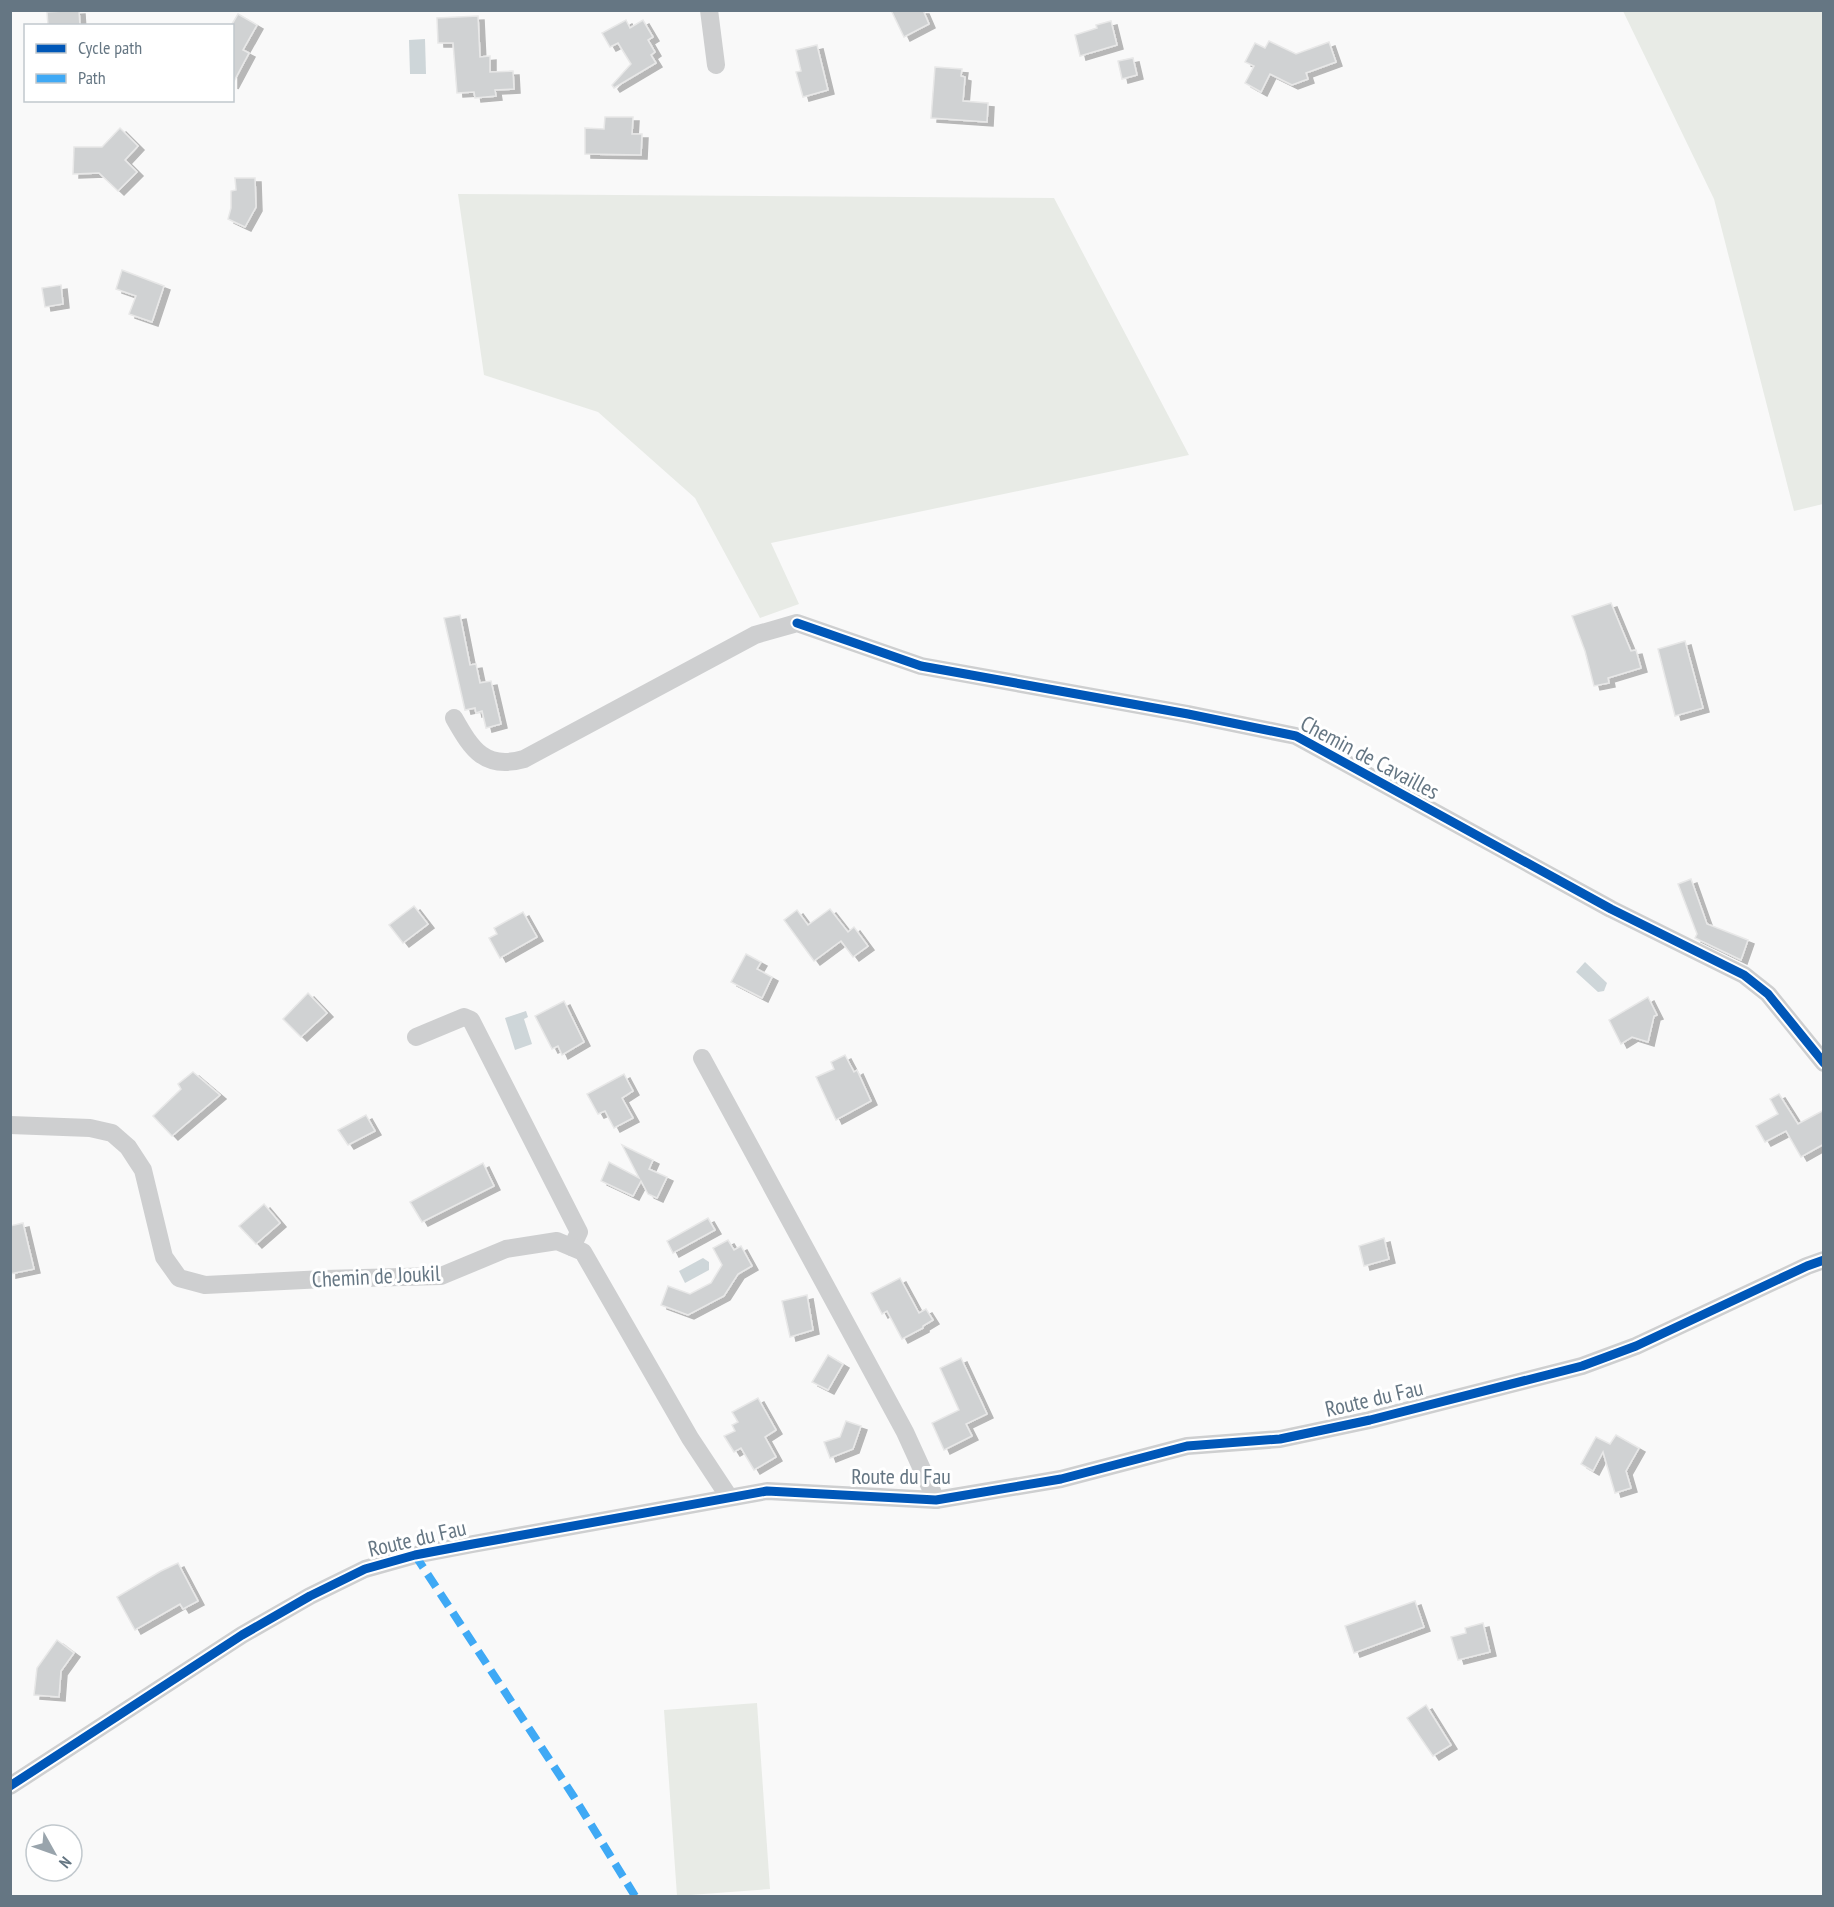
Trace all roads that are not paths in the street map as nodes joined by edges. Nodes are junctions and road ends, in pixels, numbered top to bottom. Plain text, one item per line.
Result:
1 (709, 10) edge
2 (716, 65) dead end
3 (454, 718) dead end
4 (416, 1037) dead end
5 (702, 1058) dead end
6 (1824, 1063) edge
7 (10, 1125) edge
8 (572, 1247) junction
9 (1824, 1260) edge
10 (729, 1497) junction
11 (936, 1500) junction
12 (10, 1786) edge

1 - 2 street
3 - 6 street, Chemin de Cavailles
4 - 8 street
5 - 11 street
7 - 8 street, Chemin de Joukil
8 - 10 street
9 - 11 street, Route du Fau
10 - 11 street, Route du Fau
10 - 12 street, Route du Fau

